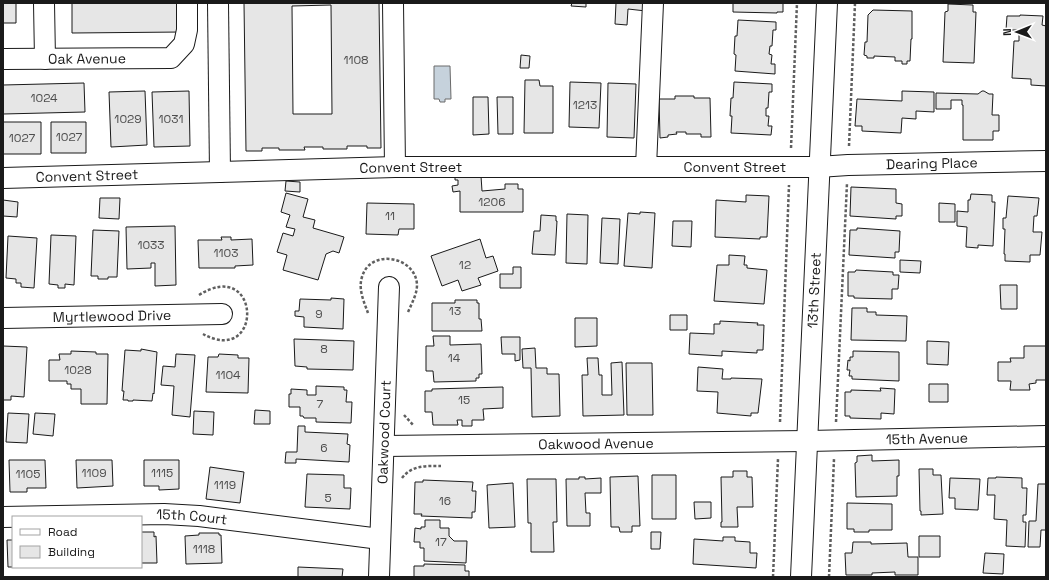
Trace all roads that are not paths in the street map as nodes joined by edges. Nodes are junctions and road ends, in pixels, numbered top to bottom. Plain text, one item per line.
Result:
1 (44, 3) edge
2 (187, 3) edge
3 (218, 3) edge
4 (393, 3) edge
5 (653, 3) edge
6 (827, 3) edge
7 (45, 59) junction
8 (3, 60) edge
9 (1046, 160) edge
10 (395, 167) junction
11 (646, 167) junction
12 (818, 167) junction
13 (220, 172) junction
14 (3, 178) edge
15 (389, 287) dead end
16 (222, 314) dead end
17 (3, 318) edge
18 (1046, 436) edge
19 (808, 441) junction
20 (384, 446) junction
21 (57, 516) edge
22 (380, 539) junction
23 (379, 577) edge
24 (801, 577) edge

1 - 7 street
2 - 7 street, Oak Avenue
3 - 13 street
4 - 10 street
5 - 11 street
6 - 12 street, 13th Street
7 - 8 street, Oak Avenue
9 - 12 street, Dearing Place
10 - 11 street, Convent Street
10 - 13 street, Convent Street
11 - 12 street, Convent Street
12 - 19 street, 13th Street
13 - 14 street, Convent Street
15 - 20 street, Oakwood Court
16 - 17 street, Myrtlewood Drive
18 - 19 street, 15th Avenue
19 - 20 street, Oakwood Avenue
19 - 24 street, 13th Street
20 - 22 street, Oakwood Court
21 - 22 street, 15th Court
22 - 23 street, Oakwood Court

